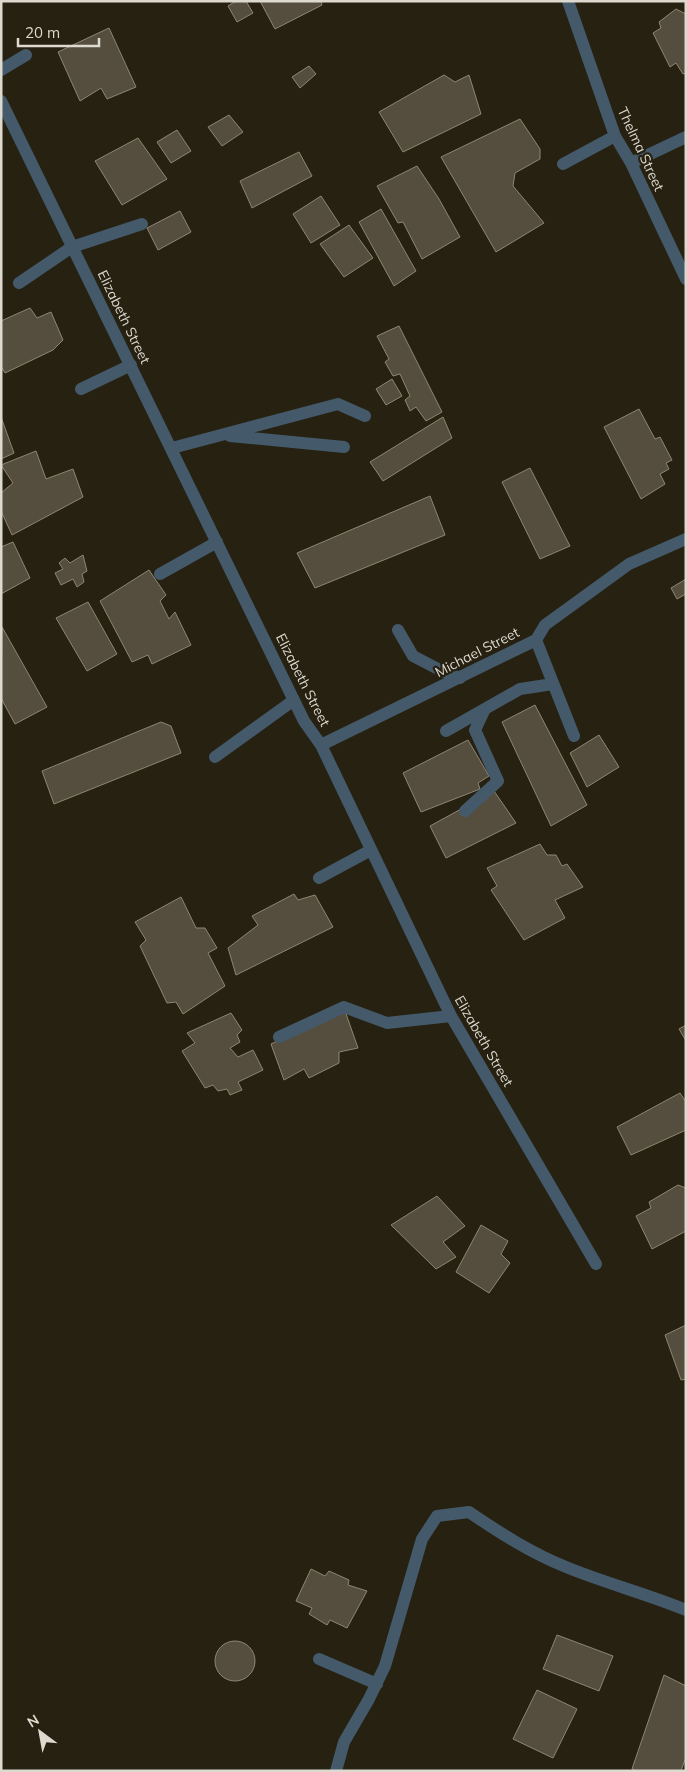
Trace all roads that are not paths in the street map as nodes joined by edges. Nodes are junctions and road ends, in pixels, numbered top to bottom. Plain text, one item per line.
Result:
1 (568, 1) edge
2 (26, 54) dead end
3 (1, 70) edge
4 (1, 101) edge
5 (615, 136) junction
6 (686, 137) edge
7 (631, 163) junction
8 (563, 164) dead end
9 (142, 224) dead end
10 (72, 247) junction
11 (686, 279) edge
12 (19, 283) dead end
13 (131, 365) junction
14 (81, 388) dead end
15 (366, 416) dead end
16 (222, 435) junction
17 (344, 447) dead end
18 (172, 448) junction
19 (686, 539) edge
20 (217, 542) junction
21 (160, 574) dead end
22 (398, 630) dead end
23 (536, 640) junction
24 (460, 678) junction
25 (553, 684) junction
26 (294, 700) junction
27 (485, 709) junction
28 (446, 732) dead end
29 (574, 736) dead end
30 (321, 745) junction
31 (215, 758) dead end
32 (465, 811) dead end
33 (371, 850) junction
34 (319, 878) dead end
35 (451, 1016) junction
36 (279, 1037) dead end
37 (596, 1264) dead end
38 (686, 1610) edge
39 (319, 1659) dead end
40 (377, 1684) junction
41 (336, 1771) edge

1 - 5 street, Thelma Street
2 - 3 street
4 - 10 street, Elizabeth Street
5 - 7 street, Thelma Street
5 - 8 street
6 - 7 street
7 - 11 street, Thelma Street
9 - 10 street
10 - 12 street
10 - 13 street, Elizabeth Street
13 - 14 street
13 - 18 street, Elizabeth Street
15 - 16 street
16 - 17 street
16 - 18 street
18 - 20 street, Elizabeth Street
19 - 23 street, Michael Street
20 - 21 street
20 - 26 street, Elizabeth Street
22 - 24 street
23 - 24 street, Michael Street
23 - 25 street
24 - 30 street, Michael Street
25 - 27 street
25 - 29 street
26 - 30 street, Elizabeth Street
26 - 31 street
27 - 28 street
27 - 32 street
30 - 33 street, Elizabeth Street
33 - 34 street
33 - 35 street, Elizabeth Street
35 - 36 street
35 - 37 street, Elizabeth Street
38 - 40 street
39 - 40 street
40 - 41 street

